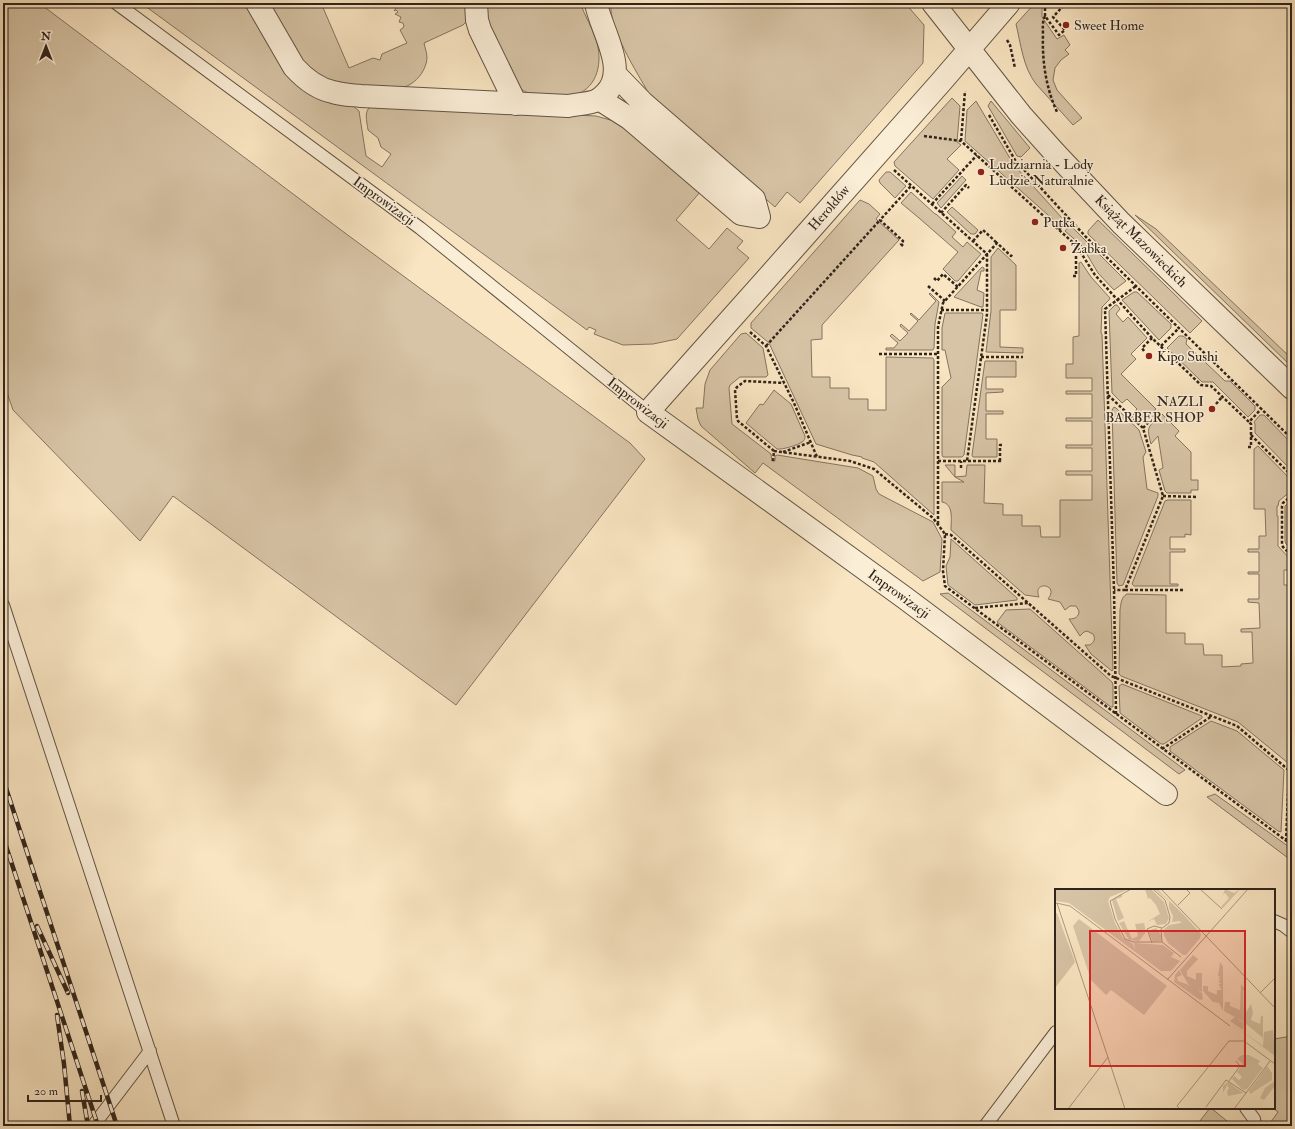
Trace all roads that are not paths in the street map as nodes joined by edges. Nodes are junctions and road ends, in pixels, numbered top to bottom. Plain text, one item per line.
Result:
1 (116, 3) edge
2 (257, 3) edge
3 (476, 3) edge
4 (596, 3) edge
5 (933, 3) edge
6 (1009, 3) edge
7 (969, 49) junction
8 (615, 74) junction
9 (599, 99) junction
10 (516, 104) junction
11 (636, 110) junction
12 (1292, 388) edge
13 (648, 412) junction
14 (3, 605) edge
15 (1166, 794) dead end
16 (1275, 921) edge
17 (1292, 932) edge
18 (1055, 1033) edge
19 (150, 1051) junction
20 (1247, 1109) edge
21 (93, 1126) edge
22 (174, 1126) edge
23 (985, 1126) edge
24 (1255, 1126) edge

1 - 13 lane, Improwizacji
2 - 10 street
3 - 10 street
4 - 8 street
5 - 7 street, Książąt Mazowieckich
6 - 7 street, Heroldów
7 - 12 street, Książąt Mazowieckich
7 - 13 street, Heroldów
8 - 9 street
8 - 11 street
9 - 10 street
9 - 11 street
11 - 11 street
13 - 15 street, Improwizacji
14 - 19 lane
16 - 17 lane
18 - 23 lane
19 - 21 lane
19 - 22 lane
20 - 24 lane

